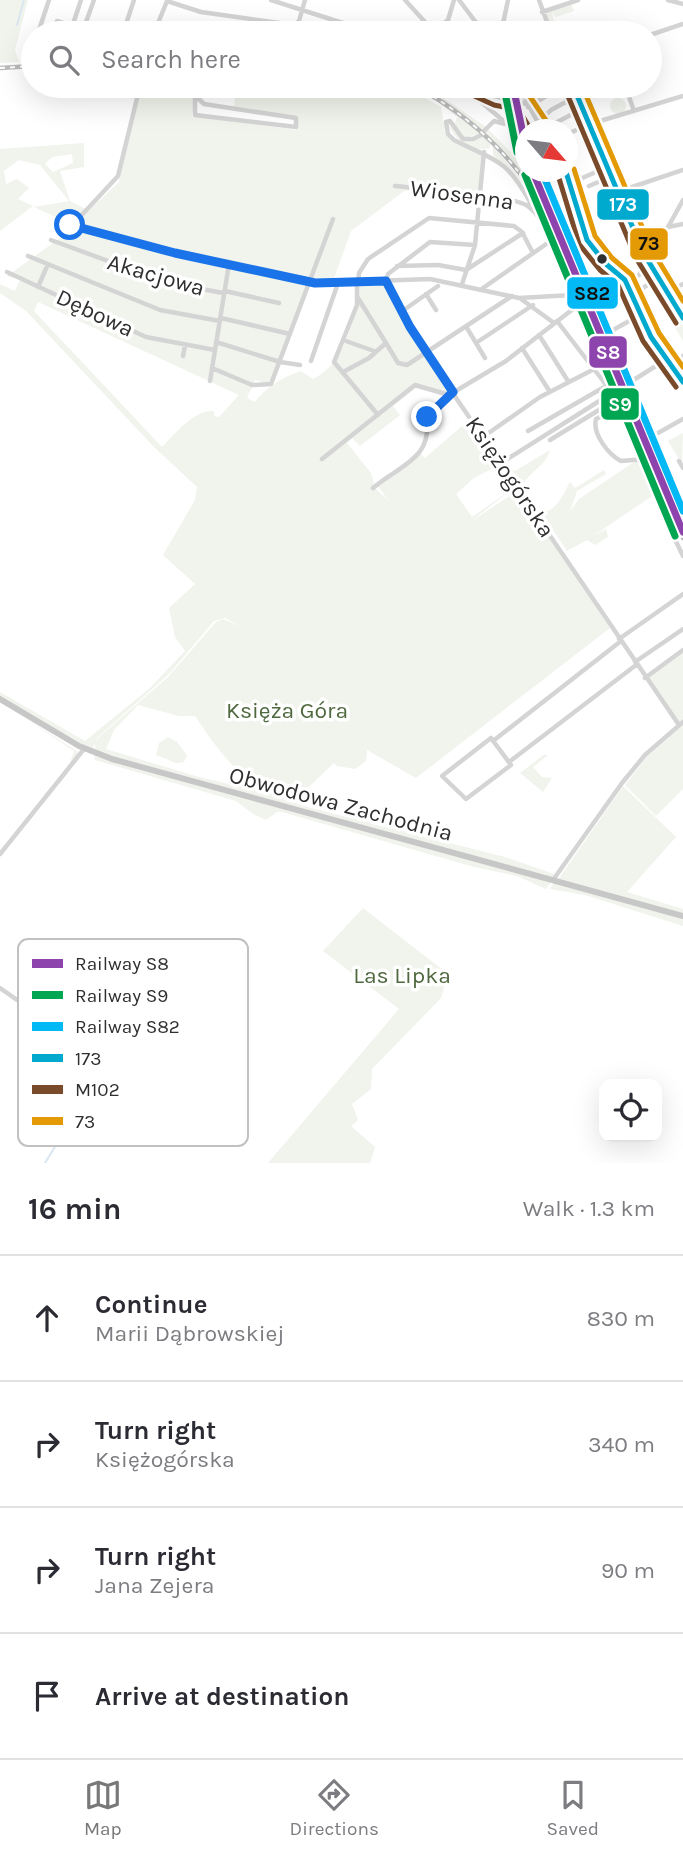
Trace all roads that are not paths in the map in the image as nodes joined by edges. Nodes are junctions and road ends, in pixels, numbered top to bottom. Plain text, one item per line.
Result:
1 (49, 0) edge
2 (81, 0) edge
3 (94, 0) edge
4 (134, 0) edge
5 (167, 0) edge
6 (271, 0) edge
7 (305, 0) edge
8 (405, 0) edge
9 (456, 0) edge
10 (508, 0) edge
11 (539, 0) edge
12 (578, 0) edge
13 (668, 0) edge
14 (683, 4) edge
15 (302, 10) junction
16 (542, 12) junction
17 (42, 21) edge
18 (74, 21) edge
19 (86, 21) edge
20 (126, 21) edge
21 (159, 21) edge
22 (268, 21) edge
23 (298, 21) edge
24 (336, 21) edge
25 (424, 21) edge
26 (447, 21) edge
27 (474, 21) edge
28 (504, 21) edge
29 (546, 21) edge
30 (683, 24) edge
31 (662, 31) edge
32 (683, 96) edge
33 (137, 98) edge
34 (475, 98) edge
35 (488, 98) edge
36 (515, 98) joint
37 (541, 98) edge
38 (573, 98) edge
39 (578, 98) edge
40 (629, 98) edge
41 (195, 99) joint
42 (480, 101) junction
43 (527, 106) junction
44 (582, 109) junction
45 (634, 111) junction
46 (535, 119) edge
47 (543, 119) edge
48 (563, 119) edge
49 (506, 123) junction
50 (589, 124) junction
51 (578, 129) edge
52 (484, 152) junction
53 (607, 167) junction
54 (683, 170) edge
55 (610, 177) junction
56 (569, 184) joint
57 (395, 186) dead end
58 (589, 186) dead end
59 (617, 192) junction
60 (481, 197) junction
61 (683, 200) edge
62 (528, 206) junction
63 (79, 218) dead end
64 (333, 219) dead end
65 (478, 221) junction
66 (683, 224) edge
67 (70, 225) dead end
68 (668, 227) junction
69 (523, 233) junction
70 (51, 240) dead end
71 (552, 240) junction
72 (640, 243) junction
73 (651, 243) junction
74 (475, 244) junction
75 (533, 253) junction
76 (28, 256) dead end
77 (646, 256) junction
78 (48, 264) junction
79 (229, 264) junction
80 (396, 267) junction
81 (466, 270) junction
82 (7, 272) dead end
83 (615, 272) junction
84 (655, 273) junction
85 (640, 274) junction
86 (590, 279) dead end
87 (386, 281) junction
88 (310, 282) junction
89 (358, 282) junction
90 (338, 283) junction
91 (462, 284) junction
92 (683, 284) edge
93 (438, 286) dead end
94 (38, 287) junction
95 (629, 287) junction
96 (483, 288) junction
97 (224, 292) junction
98 (667, 293) junction
99 (426, 294) junction
100 (572, 295) junction
101 (512, 296) junction
102 (357, 297) junction
103 (519, 298) junction
104 (583, 302) junction
105 (279, 303) dead end
106 (533, 305) junction
107 (436, 310) dead end
108 (401, 312) junction
109 (640, 315) junction
110 (683, 318) edge
111 (220, 319) junction
112 (555, 322) junction
113 (467, 328) junction
114 (613, 330) dead end
115 (290, 334) junction
116 (539, 334) junction
117 (343, 340) junction
118 (216, 342) junction
119 (386, 343) junction
120 (476, 343) junction
121 (185, 345) junction
122 (522, 348) junction
123 (215, 350) junction
124 (374, 351) junction
125 (425, 353) junction
126 (183, 356) dead end
127 (683, 356) edge
128 (485, 358) dead end
129 (667, 359) junction
130 (311, 361) dead end
131 (280, 362) junction
132 (300, 365) dead end
133 (673, 366) junction
134 (212, 368) junction
135 (594, 369) junction
136 (345, 372) junction
137 (632, 381) dead end
138 (210, 382) dead end
139 (568, 382) junction
140 (683, 382) edge
141 (606, 386) junction
142 (550, 392) junction
143 (612, 393) junction
144 (451, 394) junction
145 (617, 399) junction
146 (621, 406) junction
147 (378, 415) junction
148 (683, 419) edge
149 (528, 431) dead end
150 (633, 431) dead end
151 (658, 433) dead end
152 (483, 437) junction
153 (550, 440) dead end
154 (639, 446) dead end
155 (645, 458) junction
156 (321, 459) dead end
157 (679, 461) dead end
158 (501, 463) junction
159 (683, 468) edge
160 (373, 488) dead end
161 (683, 556) edge
162 (683, 594) edge
163 (683, 629) edge
164 (620, 640) junction
165 (683, 650) edge
166 (636, 664) junction
167 (645, 677) junction
168 (0, 699) edge
169 (681, 724) edge
170 (61, 737) junction
171 (493, 741) junction
172 (86, 750) junction
173 (79, 756) junction
174 (508, 762) junction
175 (66, 774) junction
176 (0, 854) edge
177 (553, 880) junction
178 (683, 916) edge
179 (0, 988) edge
180 (18, 1001) edge

1 - 17 street
2 - 18 street
3 - 19 street
4 - 20 street
5 - 21 street
5 - 22 street
6 - 15 street
7 - 15 street
8 - 25 street
9 - 26 street
9 - 27 street
10 - 28 street
11 - 16 street
12 - 16 street
13 - 14 street
15 - 23 street
15 - 24 street
16 - 29 street
30 - 31 street
32 - 45 street
33 - 63 street
34 - 42 street
35 - 42 street
36 - 43 street
36 - 49 street
37 - 43 street
38 - 47 street
39 - 44 street
40 - 45 street
41 - 41 street
42 - 49 street
43 - 46 street
44 - 48 street
44 - 50 street
45 - 50 street
49 - 52 street
50 - 51 street
50 - 53 street
52 - 60 street
52 - 62 street
53 - 55 street
53 - 56 street
54 - 59 street
55 - 58 street
55 - 59 street
56 - 83 street
57 - 60 street, Wiosenna
59 - 72 street
60 - 62 street, Wiosenna
60 - 65 street
61 - 68 street
62 - 71 street, Wiosenna
64 - 88 street
65 - 69 street
65 - 74 street
65 - 89 street
66 - 68 street
67 - 79 street
68 - 73 street
69 - 75 street
69 - 81 street
70 - 97 street, Akacjowa
71 - 75 street
71 - 100 street, Wiosenna
72 - 73 street
72 - 77 street
73 - 77 street
74 - 80 street
74 - 81 street
75 - 96 street
76 - 78 street
77 - 84 street
77 - 85 street
78 - 94 street
78 - 111 street
79 - 88 street
79 - 97 street
80 - 81 street
80 - 87 street
81 - 91 street
82 - 94 street, Dębowa
83 - 86 street
83 - 95 street
84 - 85 street
84 - 95 street
84 - 98 street
85 - 95 street
87 - 89 street
87 - 91 street
87 - 108 street, Księżogórska
88 - 90 street
88 - 115 street
89 - 90 street
89 - 102 street
90 - 130 street
91 - 96 street
92 - 98 street
93 - 99 street
94 - 121 street, Dębowa
95 - 104 street
95 - 109 street
96 - 101 street
97 - 105 street, Akacjowa
97 - 111 street
98 - 110 street
99 - 107 street
99 - 108 street
100 - 103 street
100 - 104 street, Wiosenna
101 - 103 street
101 - 113 street
102 - 117 street
102 - 119 street
103 - 106 street
104 - 112 street
104 - 135 street, Wiosenna
106 - 112 street
106 - 120 street
108 - 125 street, Księżogórska
109 - 114 street
109 - 129 street
111 - 115 street
111 - 118 street
112 - 116 street
112 - 135 street
113 - 120 street
113 - 125 street
115 - 131 street
116 - 122 street
116 - 139 street
117 - 124 street
117 - 136 street
118 - 123 street
118 - 131 street
119 - 124 street
119 - 125 street
120 - 128 street
121 - 123 street, Dębowa
121 - 126 street
122 - 142 street
122 - 144 street
123 - 134 street
124 - 136 street
125 - 144 street, Księżogórska
127 - 133 street
129 - 133 street
129 - 137 street
131 - 132 street
131 - 134 street
133 - 140 street
134 - 138 street
135 - 139 street
135 - 141 street
136 - 147 street
139 - 142 street
141 - 143 street
141 - 149 street
142 - 152 street
143 - 145 street
143 - 158 street
144 - 147 street
144 - 152 street, Księżogórska
144 - 160 street
145 - 146 street
145 - 153 street
146 - 150 street
146 - 155 street
147 - 156 street
148 - 151 street
152 - 158 street, Księżogórska
154 - 155 street
155 - 161 street
157 - 159 street
158 - 164 street, Księżogórska
162 - 164 street
163 - 166 street
164 - 166 street, Księżogórska
164 - 171 street
165 - 167 street
166 - 167 street, Księżogórska
166 - 174 street
167 - 169 street, Księżogórska
168 - 170 main road, Obwodowa Zachodnia
169 - 177 street
170 - 172 main road, Obwodowa Zachodnia
170 - 173 street
171 - 174 street
171 - 174 street
172 - 173 street
172 - 175 street
172 - 177 main road, Obwodowa Zachodnia
173 - 175 street
175 - 176 street
177 - 178 main road, Obwodowa Zachodnia
179 - 180 street

